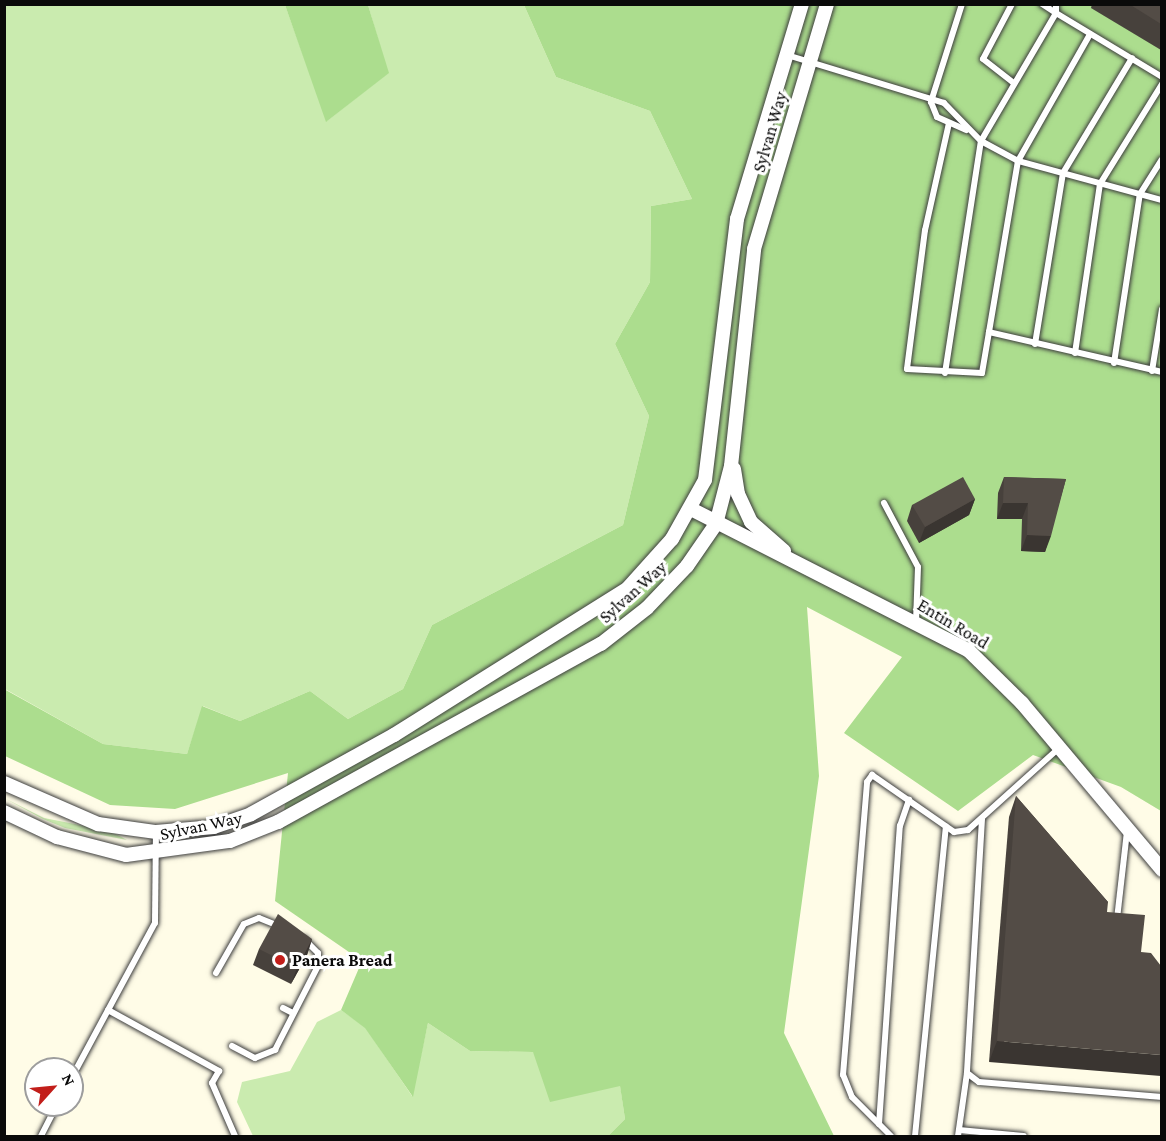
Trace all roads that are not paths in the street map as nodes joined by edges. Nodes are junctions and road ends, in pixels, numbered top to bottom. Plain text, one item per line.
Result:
1 (802, 4) edge
2 (827, 4) edge
3 (962, 4) edge
4 (1012, 4) edge
5 (1042, 4) edge
6 (1056, 4) edge
7 (1056, 13) junction
8 (1090, 34) junction
9 (787, 54) junction
10 (1132, 58) junction
11 (809, 62) junction
12 (1161, 76) edge
13 (1014, 84) junction
14 (1161, 84) edge
15 (931, 102) junction
16 (949, 123) junction
17 (969, 131) junction
18 (981, 141) junction
19 (1161, 159) edge
20 (1018, 161) junction
21 (1063, 173) junction
22 (1100, 184) junction
23 (1140, 194) junction
24 (1161, 200) edge
25 (1161, 309) edge
26 (989, 332) junction
27 (1035, 344) junction
28 (1074, 353) junction
29 (1114, 363) junction
30 (1152, 371) junction
31 (1161, 372) edge
32 (945, 373) junction
33 (733, 451) junction
34 (884, 503) dead end
35 (691, 509) junction
36 (716, 524) junction
37 (797, 563) junction
38 (916, 621) junction
39 (378, 744) junction
40 (1059, 748) junction
41 (389, 760) junction
42 (4, 783) edge
43 (909, 800) junction
44 (4, 812) edge
45 (982, 819) junction
46 (946, 827) junction
47 (1127, 830) junction
48 (156, 832) junction
49 (156, 854) junction
50 (1161, 870) edge
51 (286, 929) edge
52 (294, 933) edge
53 (1116, 934) edge
54 (216, 973) dead end
55 (284, 1008) dead end
56 (108, 1010) junction
57 (293, 1013) junction
58 (232, 1046) dead end
59 (83, 1057) edge
60 (967, 1073) junction
61 (1161, 1097) edge
62 (51, 1117) edge
63 (879, 1124) junction
64 (958, 1133) edge
65 (42, 1135) edge
66 (51, 1137) edge
67 (235, 1137) edge
68 (891, 1137) edge
69 (915, 1137) edge
70 (1024, 1137) edge

1 - 9 street, Sylvan Way
2 - 11 street, Sylvan Way
3 - 15 lane
4 - 13 lane
5 - 7 lane
6 - 7 lane
7 - 8 lane
7 - 13 lane
8 - 10 lane
8 - 20 lane
9 - 11 lane
9 - 35 street, Sylvan Way
10 - 12 lane
10 - 21 lane
11 - 15 lane
11 - 33 street, Sylvan Way
13 - 18 lane
14 - 22 lane
15 - 16 lane
15 - 17 lane
16 - 17 lane
16 - 32 lane
17 - 18 lane
18 - 20 lane
18 - 32 lane
19 - 23 lane
20 - 21 lane
20 - 26 lane
21 - 22 lane
21 - 27 lane
22 - 23 lane
22 - 28 lane
23 - 24 lane
23 - 29 lane
25 - 30 lane
26 - 27 lane
26 - 32 lane
27 - 28 lane
28 - 29 lane
29 - 30 lane
30 - 31 lane
33 - 36 street, Sylvan Way
33 - 37 street
34 - 38 lane
35 - 36 street, Entin Road
35 - 39 street, Sylvan Way
36 - 37 street, Entin Road
36 - 41 street, Sylvan Way
37 - 38 street, Entin Road
38 - 40 street, Entin Road
39 - 41 street
39 - 48 street, Sylvan Way
40 - 45 lane
40 - 47 street, Entin Road
41 - 49 street, Sylvan Way
42 - 48 street, Sylvan Way
43 - 46 lane
43 - 63 lane
43 - 63 lane
44 - 49 street, Sylvan Way
45 - 46 lane
45 - 60 lane
46 - 69 lane
47 - 50 street, Entin Road
47 - 53 lane
48 - 49 lane
49 - 56 lane
51 - 54 lane
52 - 57 lane
55 - 57 lane
56 - 59 lane
56 - 67 lane
57 - 58 lane
60 - 61 lane
60 - 64 lane
62 - 65 lane
63 - 68 lane
64 - 70 lane
65 - 66 lane

